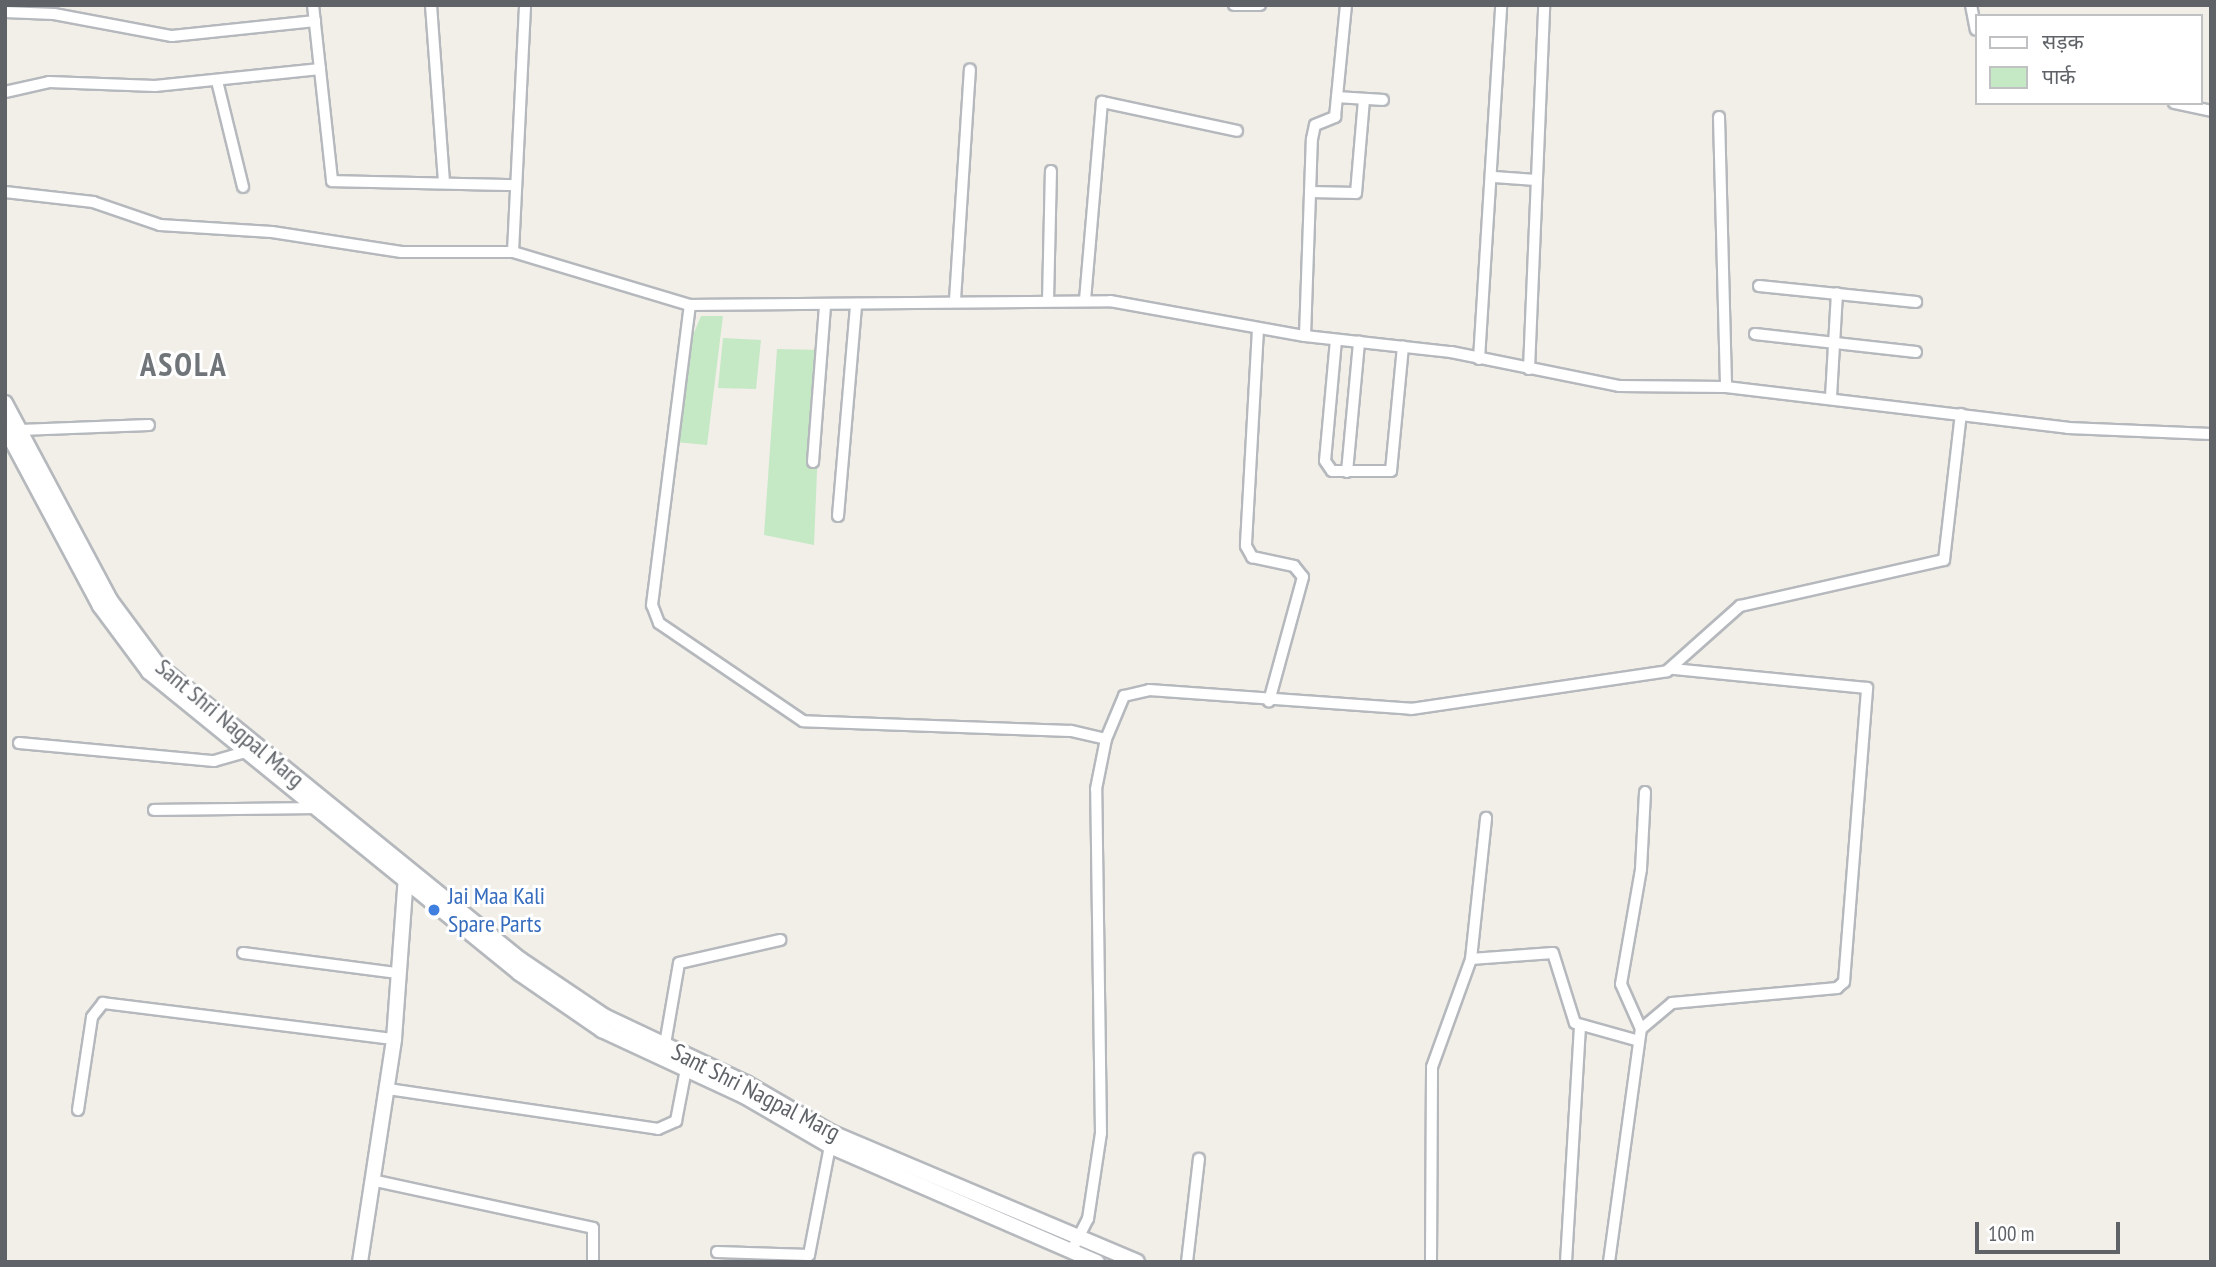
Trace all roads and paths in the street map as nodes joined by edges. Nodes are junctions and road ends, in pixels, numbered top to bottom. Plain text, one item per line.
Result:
1 (313, 5) edge
2 (431, 5) edge
3 (525, 5) edge
4 (1234, 5) edge
5 (1259, 5) edge
6 (1346, 5) edge
7 (1501, 5) edge
8 (1544, 5) edge
9 (54, 10) edge
10 (5, 12) edge
11 (315, 21) junction
12 (320, 69) junction
13 (970, 69) dead end
14 (217, 81) junction
15 (5, 92) edge
16 (1337, 97) junction
17 (1364, 99) junction
18 (1383, 100) dead end
19 (2183, 105) edge
20 (2211, 111) edge
21 (1719, 117) dead end
22 (1237, 131) dead end
23 (1051, 171) dead end
24 (1494, 177) junction
25 (1536, 180) junction
26 (444, 183) junction
27 (513, 185) junction
28 (243, 187) dead end
29 (5, 192) edge
30 (1310, 192) junction
31 (513, 253) junction
32 (1759, 286) dead end
33 (1837, 293) junction
34 (955, 300) junction
35 (1084, 300) junction
36 (1048, 301) junction
37 (1916, 302) dead end
38 (856, 304) junction
39 (690, 305) junction
40 (825, 306) junction
41 (1258, 329) junction
42 (1755, 334) dead end
43 (1306, 336) junction
44 (1336, 340) junction
45 (1359, 342) junction
46 (1834, 343) junction
47 (1403, 347) junction
48 (1916, 352) dead end
49 (1479, 359) junction
50 (1529, 369) junction
51 (1727, 387) junction
52 (1831, 397) junction
53 (5, 403) edge
54 (1962, 414) junction
55 (149, 425) dead end
56 (13, 429) edge
57 (2211, 434) edge
58 (813, 462) dead end
59 (1347, 471) junction
60 (838, 516) dead end
61 (1672, 669) junction
62 (1269, 701) junction
63 (1105, 739) junction
64 (19, 743) dead end
65 (246, 752) junction
66 (1645, 792) dead end
67 (316, 808) junction
68 (154, 810) dead end
69 (1486, 818) dead end
70 (406, 873) junction
71 (780, 940) dead end
72 (243, 953) dead end
73 (1471, 959) junction
74 (398, 973) junction
75 (1580, 1028) junction
76 (1641, 1029) junction
77 (394, 1039) junction
78 (1636, 1040) junction
79 (664, 1052) junction
80 (686, 1069) junction
81 (388, 1089) junction
82 (78, 1110) dead end
83 (830, 1146) junction
84 (1199, 1159) dead end
85 (376, 1181) junction
86 (1075, 1245) junction
87 (717, 1252) dead end
88 (360, 1262) edge
89 (593, 1262) edge
90 (1097, 1262) edge
91 (1138, 1262) edge
92 (1187, 1262) edge
93 (1431, 1262) edge
94 (1566, 1262) edge
95 (1609, 1262) edge

1 - 11 street
2 - 26 street
3 - 27 street
4 - 5 street
6 - 16 street
7 - 24 street
8 - 25 street
9 - 10 street
9 - 11 street
11 - 12 street
12 - 14 street
12 - 26 street
13 - 34 street
14 - 15 street
14 - 28 street
16 - 17 street
16 - 30 street
17 - 18 street
17 - 30 street
19 - 20 street
21 - 51 street
22 - 35 street
23 - 36 street
24 - 25 street
24 - 49 street
25 - 50 street
26 - 27 street
27 - 31 street
29 - 31 street
30 - 43 street
31 - 39 street
32 - 33 street
33 - 37 street
33 - 46 street
34 - 36 street
34 - 38 street
35 - 36 street
35 - 41 street
38 - 40 street
38 - 60 street
39 - 40 street
39 - 63 street
40 - 58 street
41 - 43 street
41 - 62 street
42 - 46 street
43 - 44 street
44 - 45 street
44 - 59 street
45 - 47 street
45 - 59 street
46 - 48 street
46 - 52 street
47 - 49 street
47 - 59 street
49 - 50 street
50 - 51 street
51 - 52 street
52 - 54 street
53 - 56 main road, Sant Shri Nagpal Marg
54 - 57 street
54 - 61 street
55 - 56 street
56 - 65 main road, Sant Shri Nagpal Marg
56 - 70 main road, Sant Shri Nagpal Marg
61 - 62 street
61 - 76 street
62 - 63 street
63 - 86 street
64 - 65 street
65 - 67 main road, Sant Shri Nagpal Marg
66 - 76 street
67 - 68 street
67 - 70 main road, Sant Shri Nagpal Marg
69 - 73 street
70 - 74 main road
70 - 79 main road, Sant Shri Nagpal Marg
71 - 79 street
72 - 74 street
73 - 75 street
73 - 93 street
74 - 77 main road
75 - 78 street
75 - 94 street
76 - 78 street
77 - 81 main road
77 - 82 street
78 - 95 street
79 - 80 main road, Sant Shri Nagpal Marg
79 - 86 main road, Sant Shri Nagpal Marg
80 - 81 street
80 - 83 main road, Sant Shri Nagpal Marg
81 - 85 main road
83 - 86 main road, Sant Shri Nagpal Marg
83 - 87 street
84 - 92 street
85 - 88 main road
85 - 89 street
86 - 90 main road, Sant Shri Nagpal Marg
86 - 91 main road, Sant Shri Nagpal Marg

